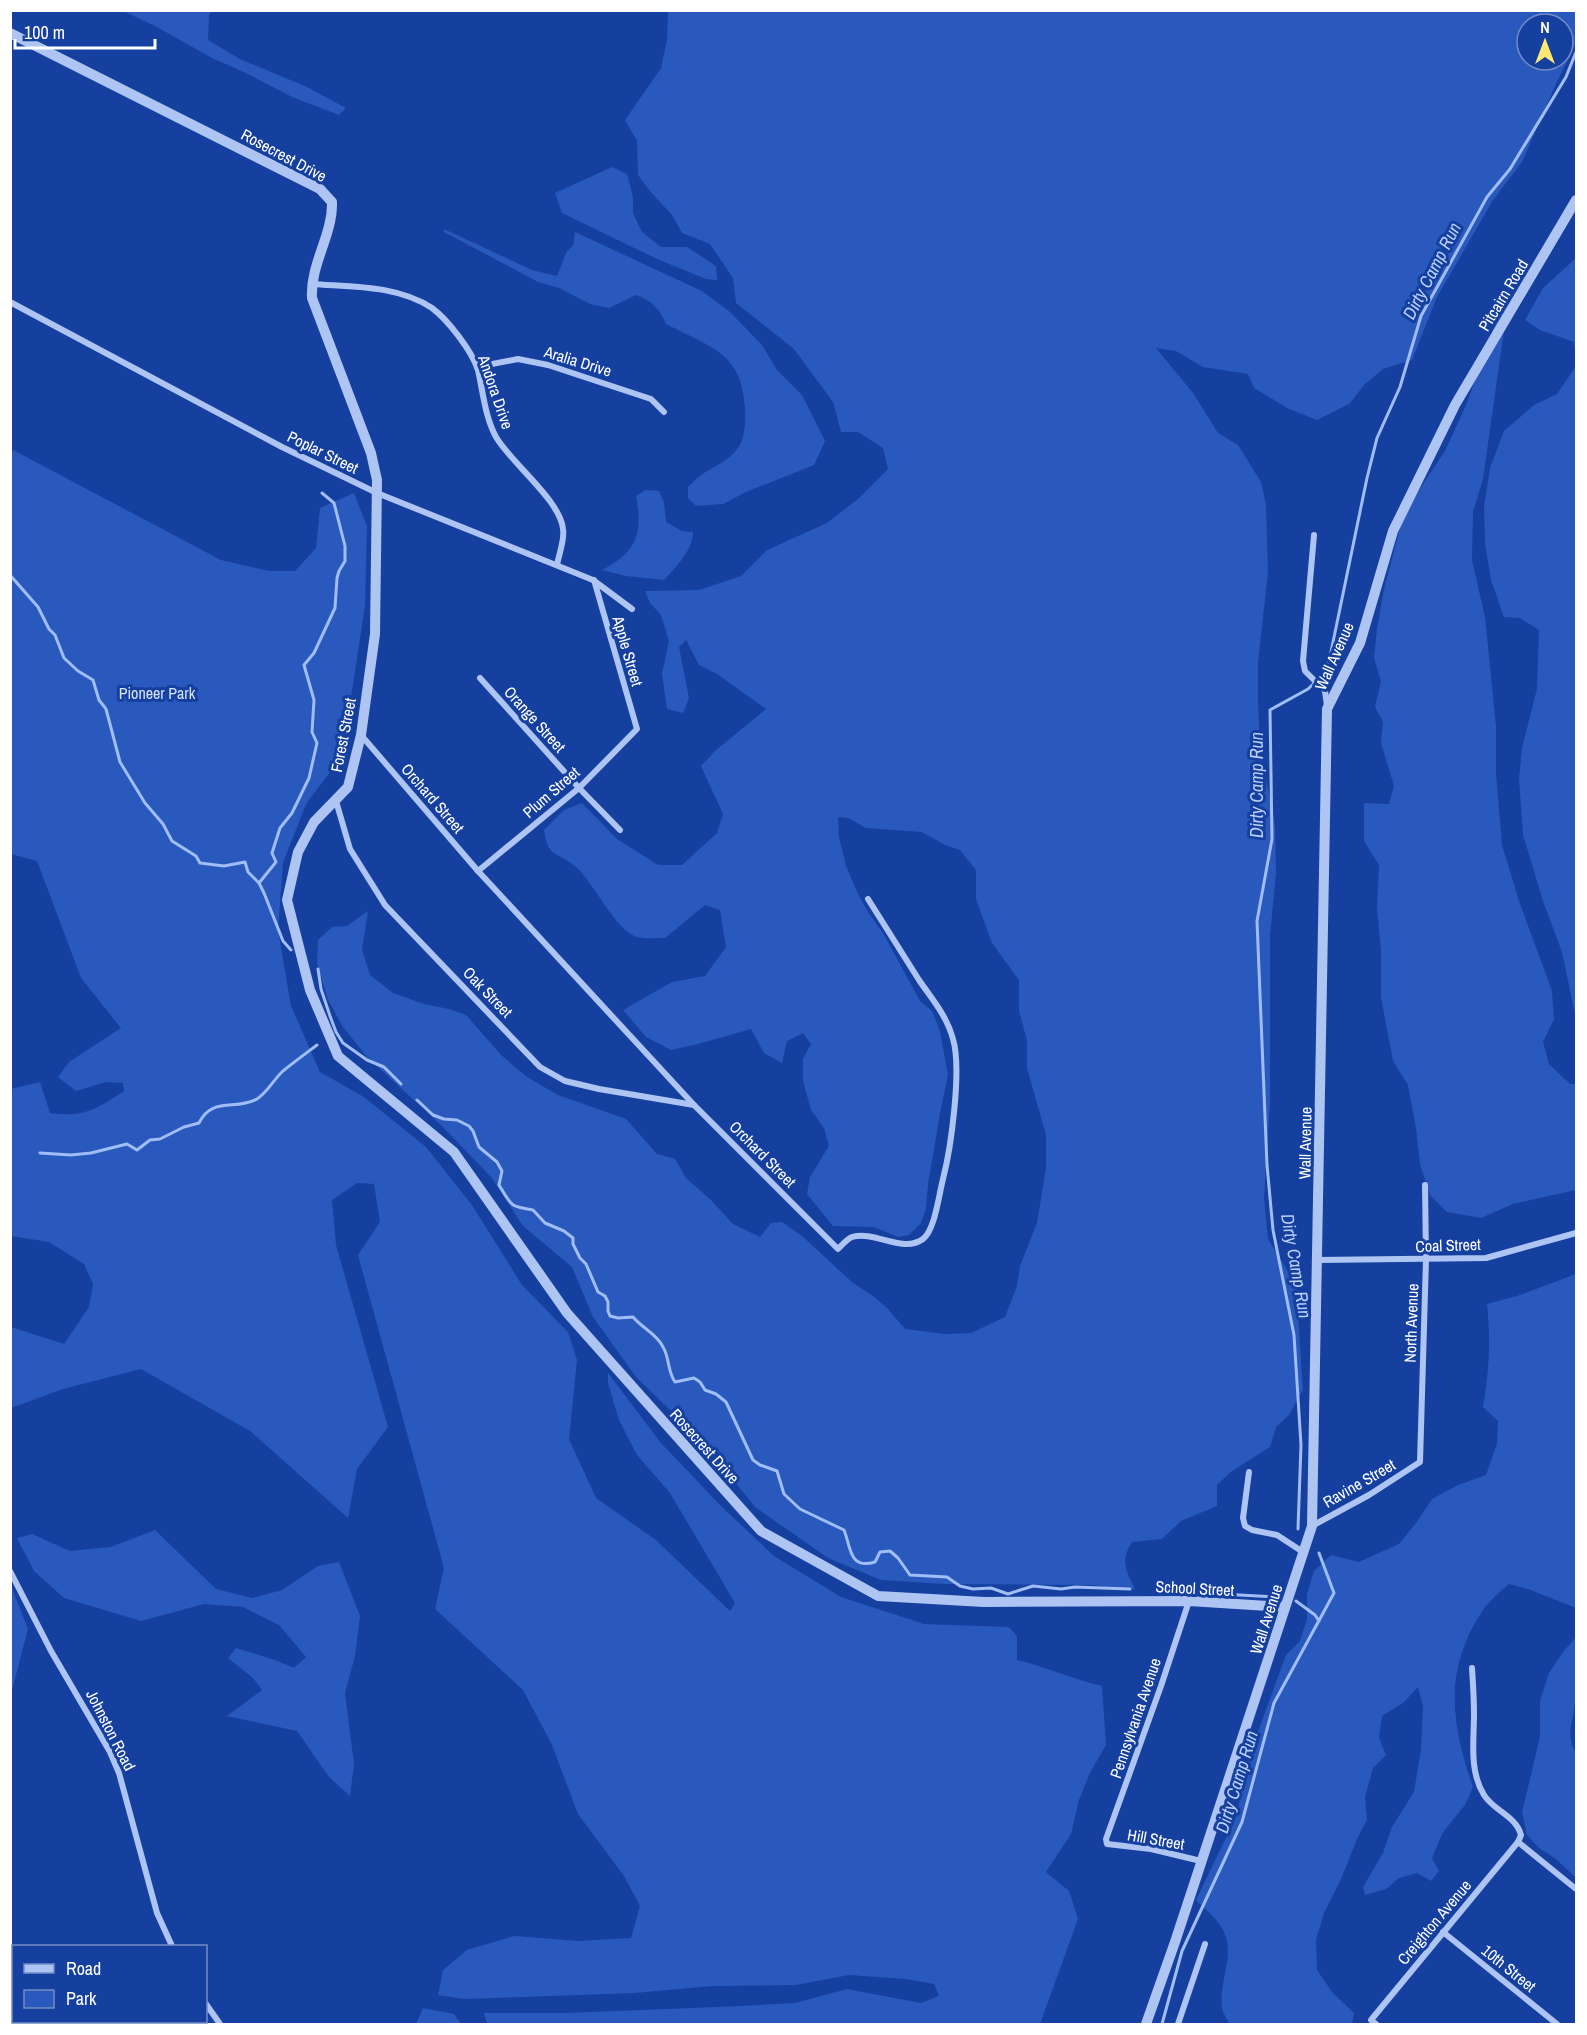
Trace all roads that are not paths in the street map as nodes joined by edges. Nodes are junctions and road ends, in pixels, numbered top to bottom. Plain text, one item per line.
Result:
1 (10, 33) edge
2 (1576, 200) edge
3 (311, 284) junction
4 (10, 302) edge
5 (477, 367) junction
6 (1455, 405) joint
7 (664, 412) dead end
8 (377, 493) junction
9 (1314, 535) dead end
10 (557, 565) junction
11 (593, 580) junction
12 (632, 609) dead end
13 (480, 678) dead end
14 (1327, 709) junction
15 (637, 729) joint
16 (361, 735) junction
17 (579, 788) junction
18 (336, 801) junction
19 (620, 830) dead end
20 (478, 871) junction
21 (868, 899) dead end
22 (694, 1105) junction
23 (400, 1106) joint
24 (1425, 1185) dead end
25 (1576, 1233) edge
26 (1426, 1259) junction
27 (1317, 1260) junction
28 (1420, 1462) joint
29 (1249, 1472) dead end
30 (1312, 1526) junction
31 (1303, 1552) junction
32 (10, 1571) edge
33 (1103, 1600) joint
34 (1189, 1601) junction
35 (1285, 1607) junction
36 (1472, 1668) dead end
37 (1518, 1842) junction
38 (1107, 1844) joint
39 (1201, 1861) junction
40 (1576, 1889) edge
41 (1443, 1932) junction
42 (1205, 1944) dead end
43 (171, 1945) edge
44 (207, 2006) edge
45 (1373, 2022) edge
46 (220, 2025) edge
47 (1146, 2025) edge
48 (1178, 2025) edge
49 (1557, 2025) edge

1 - 3 street, Rosecrest Drive
2 - 6 street, Pitcairn Road
3 - 5 street, Andora Drive
3 - 8 street
4 - 8 street, Poplar Street
5 - 7 street, Aralia Drive
5 - 10 street, Andora Drive
6 - 14 street, Wall Avenue
8 - 10 street, Poplar Street
8 - 16 street, Forest Street
9 - 14 street
10 - 11 street, Poplar Street
11 - 12 street, Poplar Street
11 - 15 street, Apple Street
13 - 17 street, Orange Street
14 - 27 street, Wall Avenue
15 - 17 street, Plum Street
16 - 18 street, Forest Street
16 - 20 street, Orchard Street
17 - 19 street, Orange Street
17 - 20 street, Plum Street
18 - 22 street, Oak Street
18 - 23 street, Forest Street
20 - 22 street, Orchard Street
21 - 22 street, Orchard Street
23 - 33 street, Rosecrest Drive
24 - 26 street, North Avenue
25 - 26 street, Coal Street
26 - 27 street, Coal Street
26 - 28 street, North Avenue
27 - 30 street, Wall Avenue
28 - 30 street, Ravine Street
29 - 31 street
30 - 31 street, Wall Avenue
31 - 35 street, Wall Avenue
32 - 43 street, Johnston Road
33 - 34 street, School Street
34 - 35 street, School Street
34 - 38 street, Pennsylvania Avenue
35 - 39 street, Wall Avenue
36 - 37 street
37 - 40 street
37 - 41 street, Creighton Avenue
38 - 39 street, Hill Street
39 - 47 street, Wall Avenue
41 - 45 street, Creighton Avenue
41 - 49 street, 10th Street
42 - 48 street
44 - 46 street

